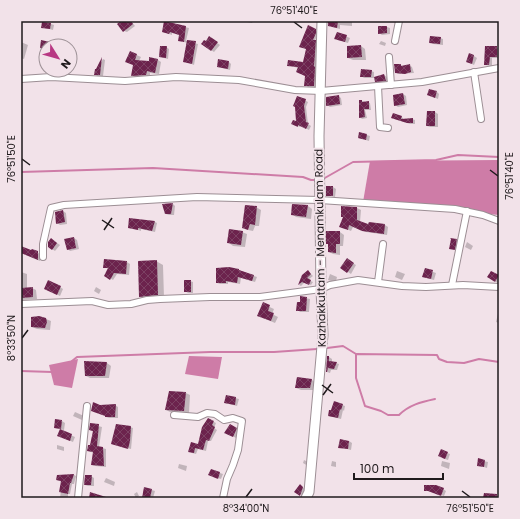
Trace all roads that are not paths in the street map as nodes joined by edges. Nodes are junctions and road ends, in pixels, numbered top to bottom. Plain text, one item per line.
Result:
1 (322, 21) edge
2 (399, 21) edge
3 (395, 41) dead end
4 (389, 57) dead end
5 (499, 68) edge
6 (474, 72) junction
7 (21, 79) edge
8 (391, 85) junction
9 (378, 86) junction
10 (321, 91) junction
11 (481, 119) dead end
12 (388, 128) dead end
13 (320, 200) junction
14 (467, 211) junction
15 (499, 221) edge
16 (383, 244) dead end
17 (43, 257) dead end
18 (378, 282) junction
19 (452, 285) junction
20 (499, 288) edge
21 (320, 289) junction
22 (21, 304) edge
23 (87, 406) dead end
24 (174, 415) dead end
25 (78, 498) edge
26 (223, 498) edge
27 (306, 498) edge

1 - 10 main road, Kazhakkuttam - Menamkulam Road
2 - 3 street
4 - 8 street
5 - 6 street
6 - 8 street
6 - 11 street
7 - 10 street
8 - 9 street
9 - 10 street
9 - 12 street
10 - 13 main road, Kazhakkuttam - Menamkulam Road
13 - 14 street
13 - 17 street
13 - 21 main road, Kazhakkuttam - Menamkulam Road
14 - 15 street
14 - 19 street
16 - 18 street
18 - 19 street
18 - 21 street
19 - 20 street
21 - 22 street
21 - 27 main road, Kazhakkuttam - Menamkulam Road
23 - 25 street
24 - 26 street

